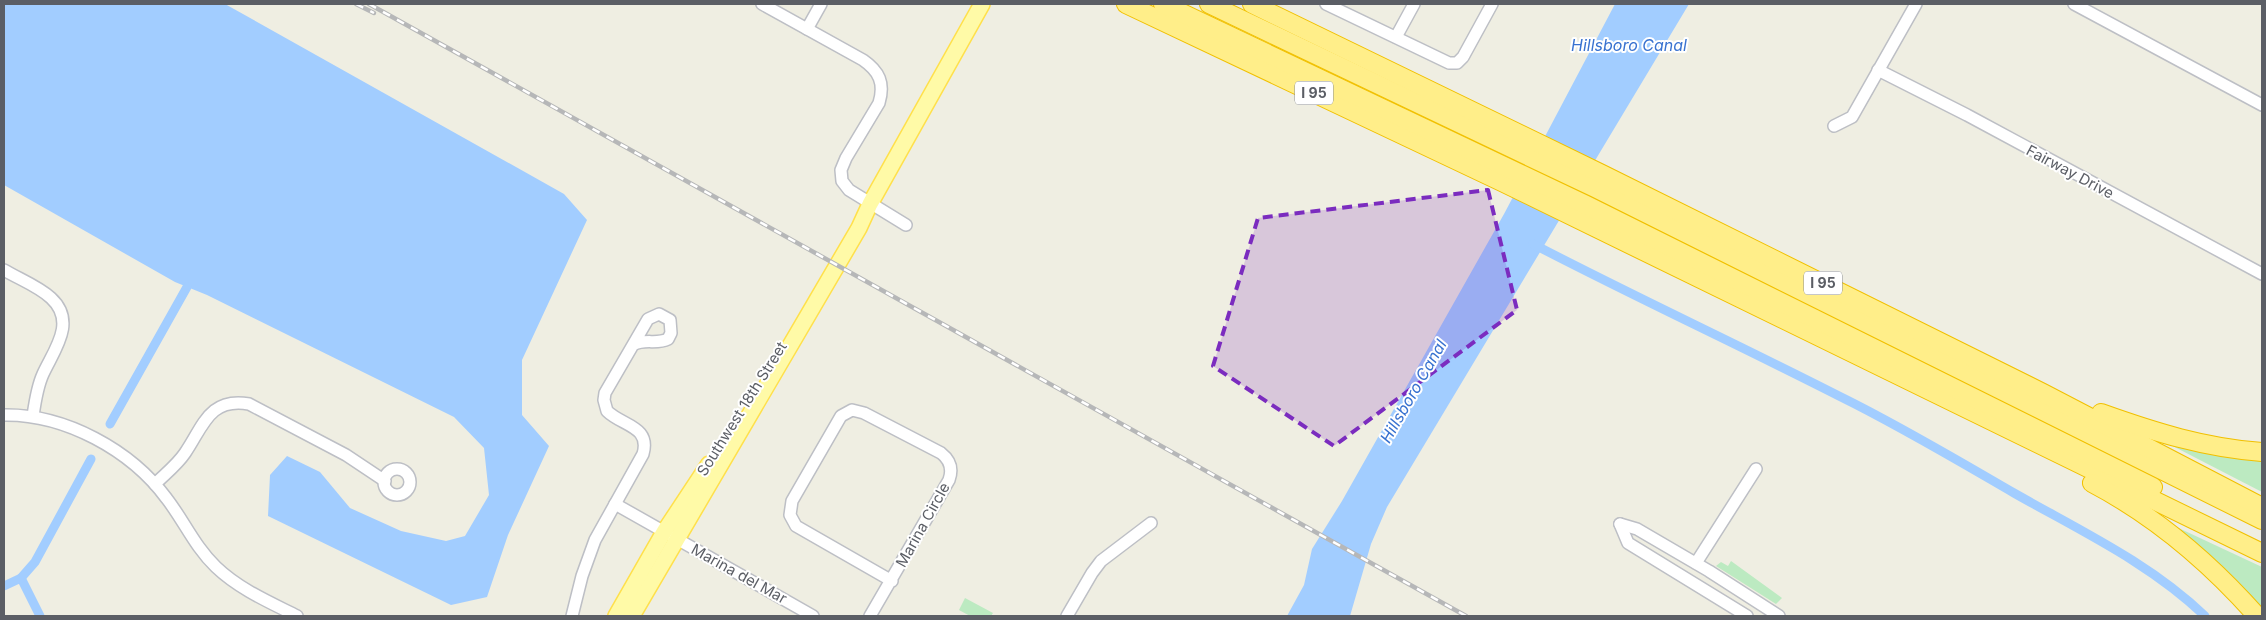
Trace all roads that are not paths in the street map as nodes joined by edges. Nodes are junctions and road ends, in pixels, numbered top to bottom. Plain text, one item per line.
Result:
1 (762, 4) edge
2 (821, 4) edge
3 (982, 4) edge
4 (1126, 4) edge
5 (1163, 4) edge
6 (1209, 4) edge
7 (1252, 4) edge
8 (1326, 4) edge
9 (1414, 4) edge
10 (1492, 4) edge
11 (1916, 4) edge
12 (2074, 4) edge
13 (807, 29) junction
14 (1396, 37) junction
15 (1878, 70) junction
16 (2262, 105) edge
17 (1834, 126) dead end
18 (1523, 144) junction
19 (1506, 176) junction
20 (1599, 181) junction
21 (870, 204) junction
22 (1582, 212) junction
23 (906, 224) dead end
24 (4, 270) edge
25 (2262, 274) edge
26 (633, 345) dead end
27 (2043, 393) junction
28 (1944, 398) junction
29 (4, 415) edge
30 (33, 416) junction
31 (2262, 452) edge
32 (1756, 470) dead end
33 (385, 481) dead end
34 (155, 484) junction
35 (615, 504) junction
36 (2262, 507) edge
37 (2262, 520) edge
38 (1151, 523) dead end
39 (670, 535) junction
40 (2262, 540) edge
41 (2262, 553) edge
42 (1696, 563) junction
43 (892, 581) junction
44 (297, 616) edge
45 (572, 616) edge
46 (616, 616) edge
47 (632, 616) edge
48 (814, 616) edge
49 (870, 616) edge
50 (1067, 616) edge
51 (1748, 616) edge
52 (1780, 616) edge
53 (2257, 616) edge

1 - 13 street
2 - 13 street
3 - 21 main road, Southwest 18th Street
4 - 19 highway, I 95
5 - 19 highway
6 - 18 highway
7 - 18 highway, I 95
8 - 14 street
9 - 14 street
10 - 14 street
11 - 15 street
12 - 16 street
13 - 21 street
15 - 17 street
15 - 25 street, Fairway Drive
18 - 20 highway, I 95
19 - 22 highway, I 95
20 - 27 highway, I 95
20 - 37 highway
21 - 23 street
21 - 39 main road, Southwest 18th Street
22 - 28 highway, I 95
22 - 40 highway
24 - 30 street
26 - 35 street
27 - 31 highway
27 - 36 highway, I 95
28 - 41 highway, I 95
28 - 53 highway
29 - 30 street
30 - 34 street
32 - 42 street
33 - 34 street
34 - 44 street
35 - 39 street, Marina del Mar
35 - 45 street
38 - 50 street
39 - 46 main road, Southwest 18th Street
39 - 47 main road, Southwest 18th Street
39 - 48 street, Marina del Mar
42 - 51 street
42 - 52 street
43 - 43 street, Marina Circle
43 - 49 street

